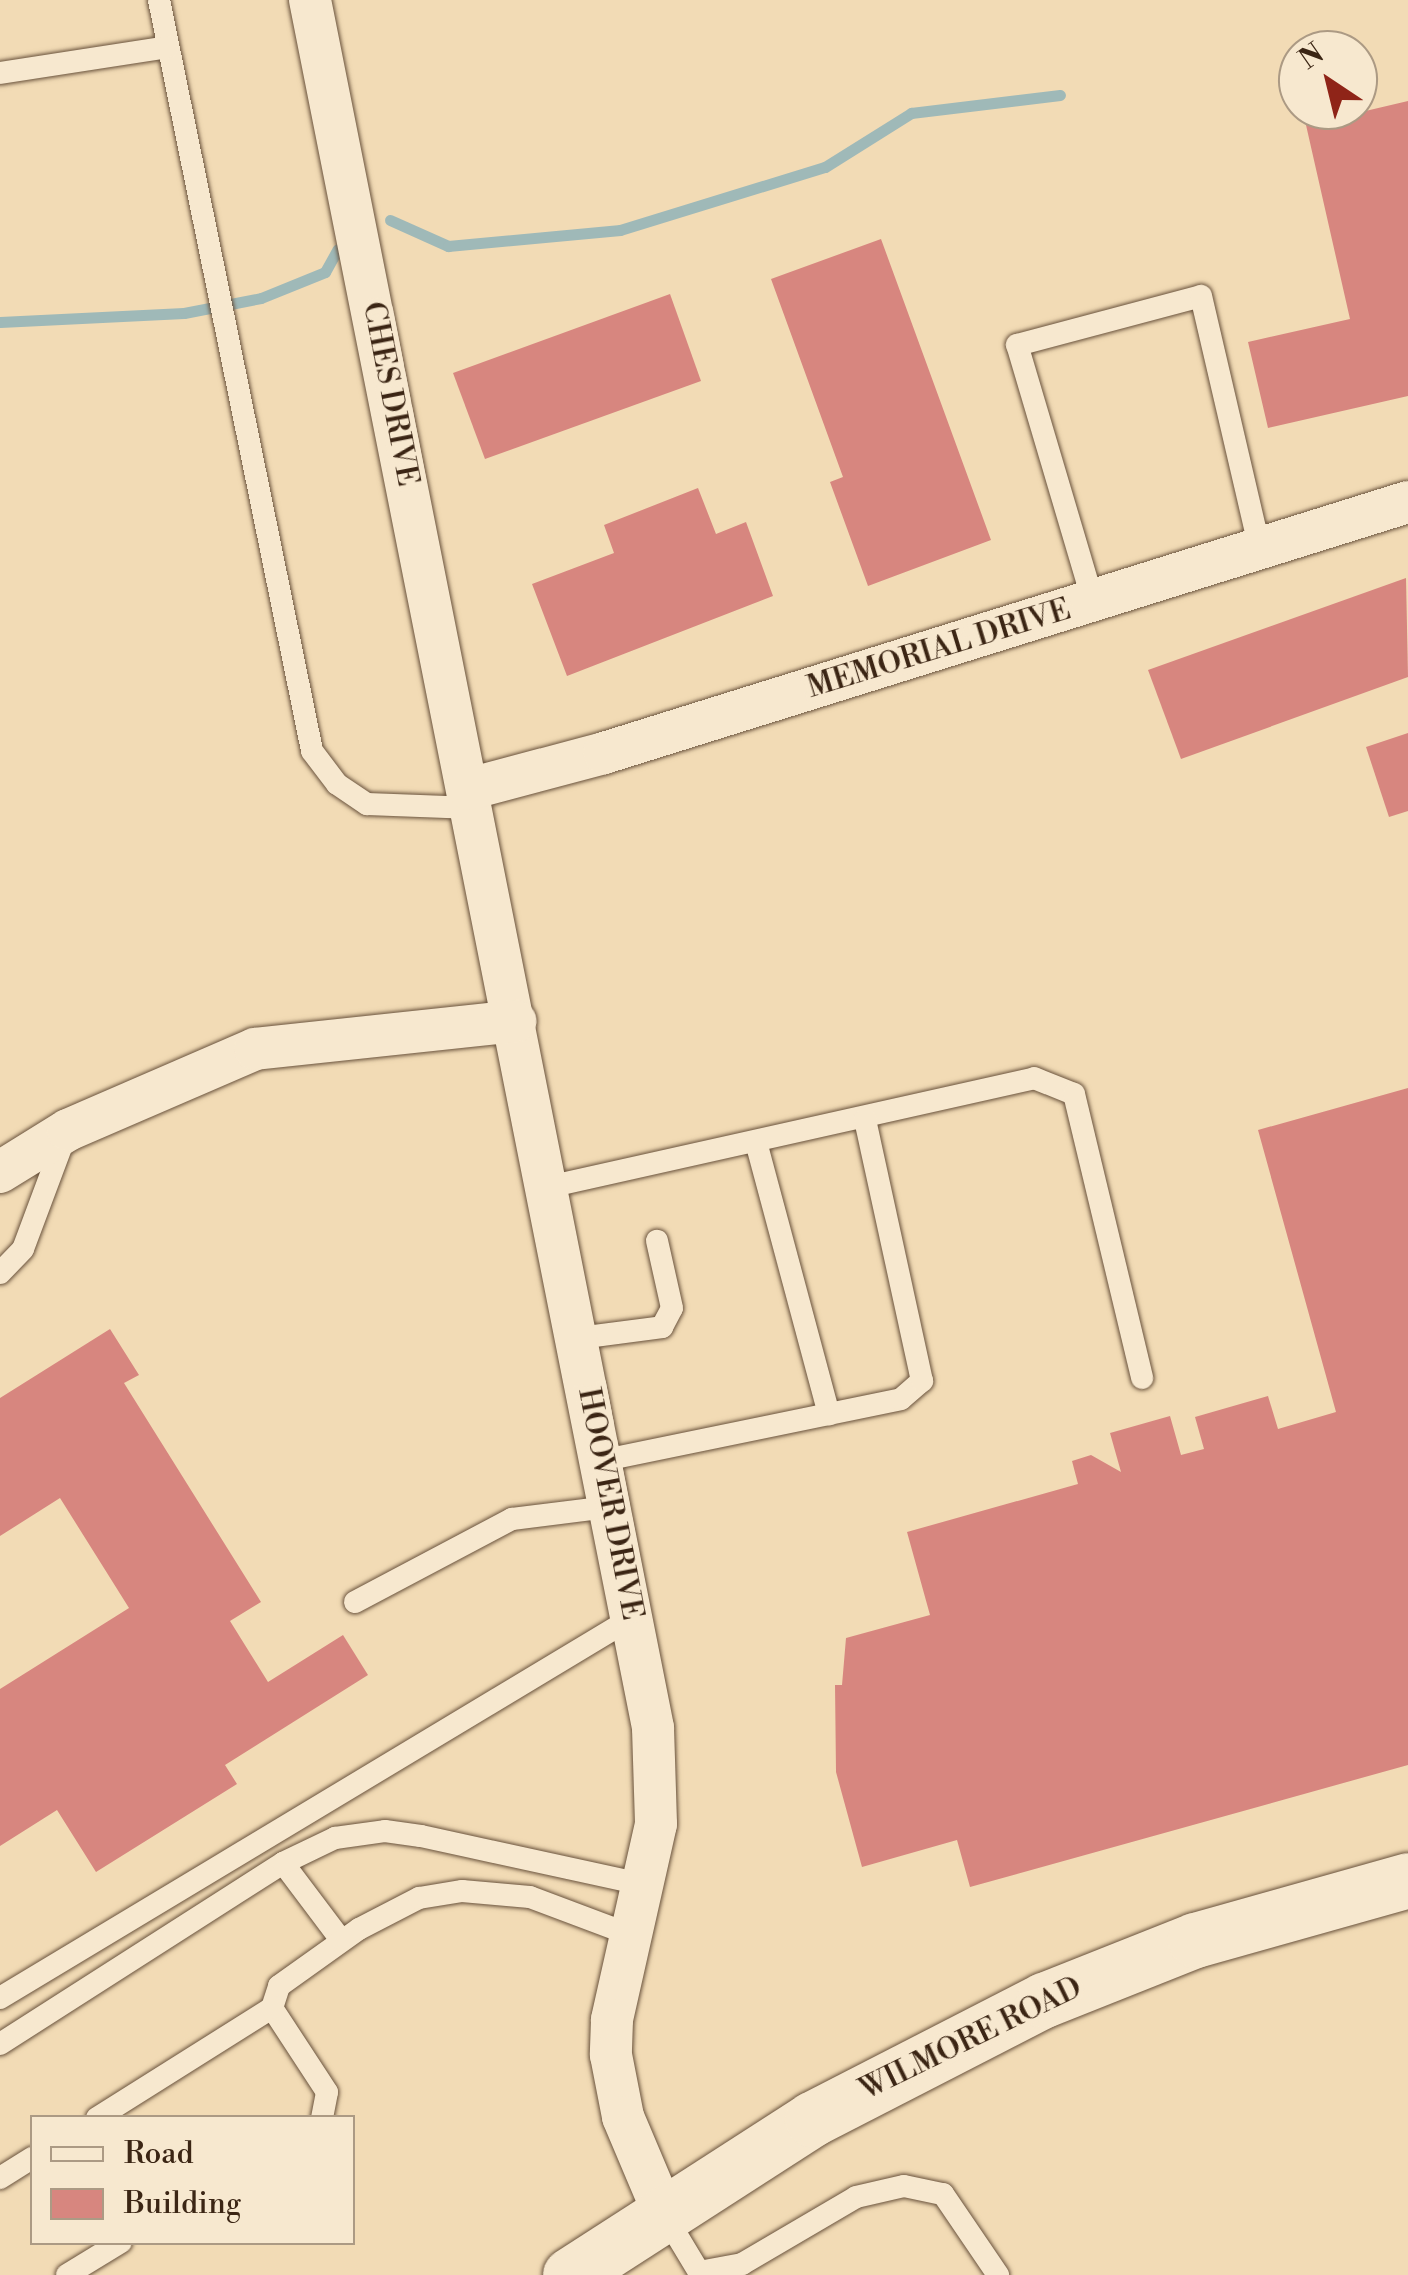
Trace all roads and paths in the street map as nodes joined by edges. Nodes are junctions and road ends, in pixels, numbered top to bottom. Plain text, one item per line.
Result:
1 (159, 0) edge
2 (310, 0) edge
3 (168, 47) junction
4 (0, 74) edge
5 (1408, 502) edge
6 (1260, 549) junction
7 (1094, 600) junction
8 (471, 798) junction
9 (516, 1021) junction
10 (865, 1118) junction
11 (68, 1130) junction
12 (756, 1142) junction
13 (0, 1172) edge
14 (548, 1187) junction
15 (657, 1241) dead end
16 (0, 1273) edge
17 (580, 1338) junction
18 (1142, 1378) dead end
19 (829, 1414) junction
20 (600, 1461) junction
21 (609, 1507) junction
22 (356, 1602) dead end
23 (632, 1618) junction
24 (283, 1863) junction
25 (1408, 1880) edge
26 (645, 1885) junction
27 (632, 1935) junction
28 (342, 1940) junction
29 (0, 1998) edge
30 (272, 2008) junction
31 (0, 2044) edge
32 (102, 2115) edge
33 (323, 2115) edge
34 (30, 2159) edge
35 (0, 2178) edge
36 (664, 2214) junction
37 (116, 2245) edge
38 (698, 2273) edge
39 (67, 2275) edge
40 (570, 2275) edge
41 (998, 2275) edge

1 - 3 lane
2 - 8 street, CHES DRIVE
3 - 4 lane
3 - 8 lane
5 - 6 street, MEMORIAL DRIVE
6 - 7 street, MEMORIAL DRIVE
6 - 7 lane
7 - 8 street, MEMORIAL DRIVE
8 - 9 street, HOOVER DRIVE
9 - 11 street
9 - 14 street, HOOVER DRIVE
10 - 12 lane
10 - 18 lane
10 - 19 lane
11 - 13 street
11 - 16 lane
12 - 14 lane
12 - 19 lane
14 - 17 street, HOOVER DRIVE
15 - 17 lane
17 - 20 street, HOOVER DRIVE
19 - 20 lane
20 - 21 street, HOOVER DRIVE
21 - 22 lane
21 - 23 street, HOOVER DRIVE
23 - 26 street, HOOVER DRIVE
23 - 29 lane
24 - 26 lane
24 - 28 lane
24 - 31 lane
25 - 36 main road, WILMORE ROAD
26 - 27 street, HOOVER DRIVE
27 - 28 lane
27 - 36 street, HOOVER DRIVE
28 - 30 lane
30 - 32 lane
30 - 33 lane
34 - 35 lane
36 - 38 lane
36 - 40 main road, WILMORE ROAD
37 - 39 lane
38 - 41 lane

